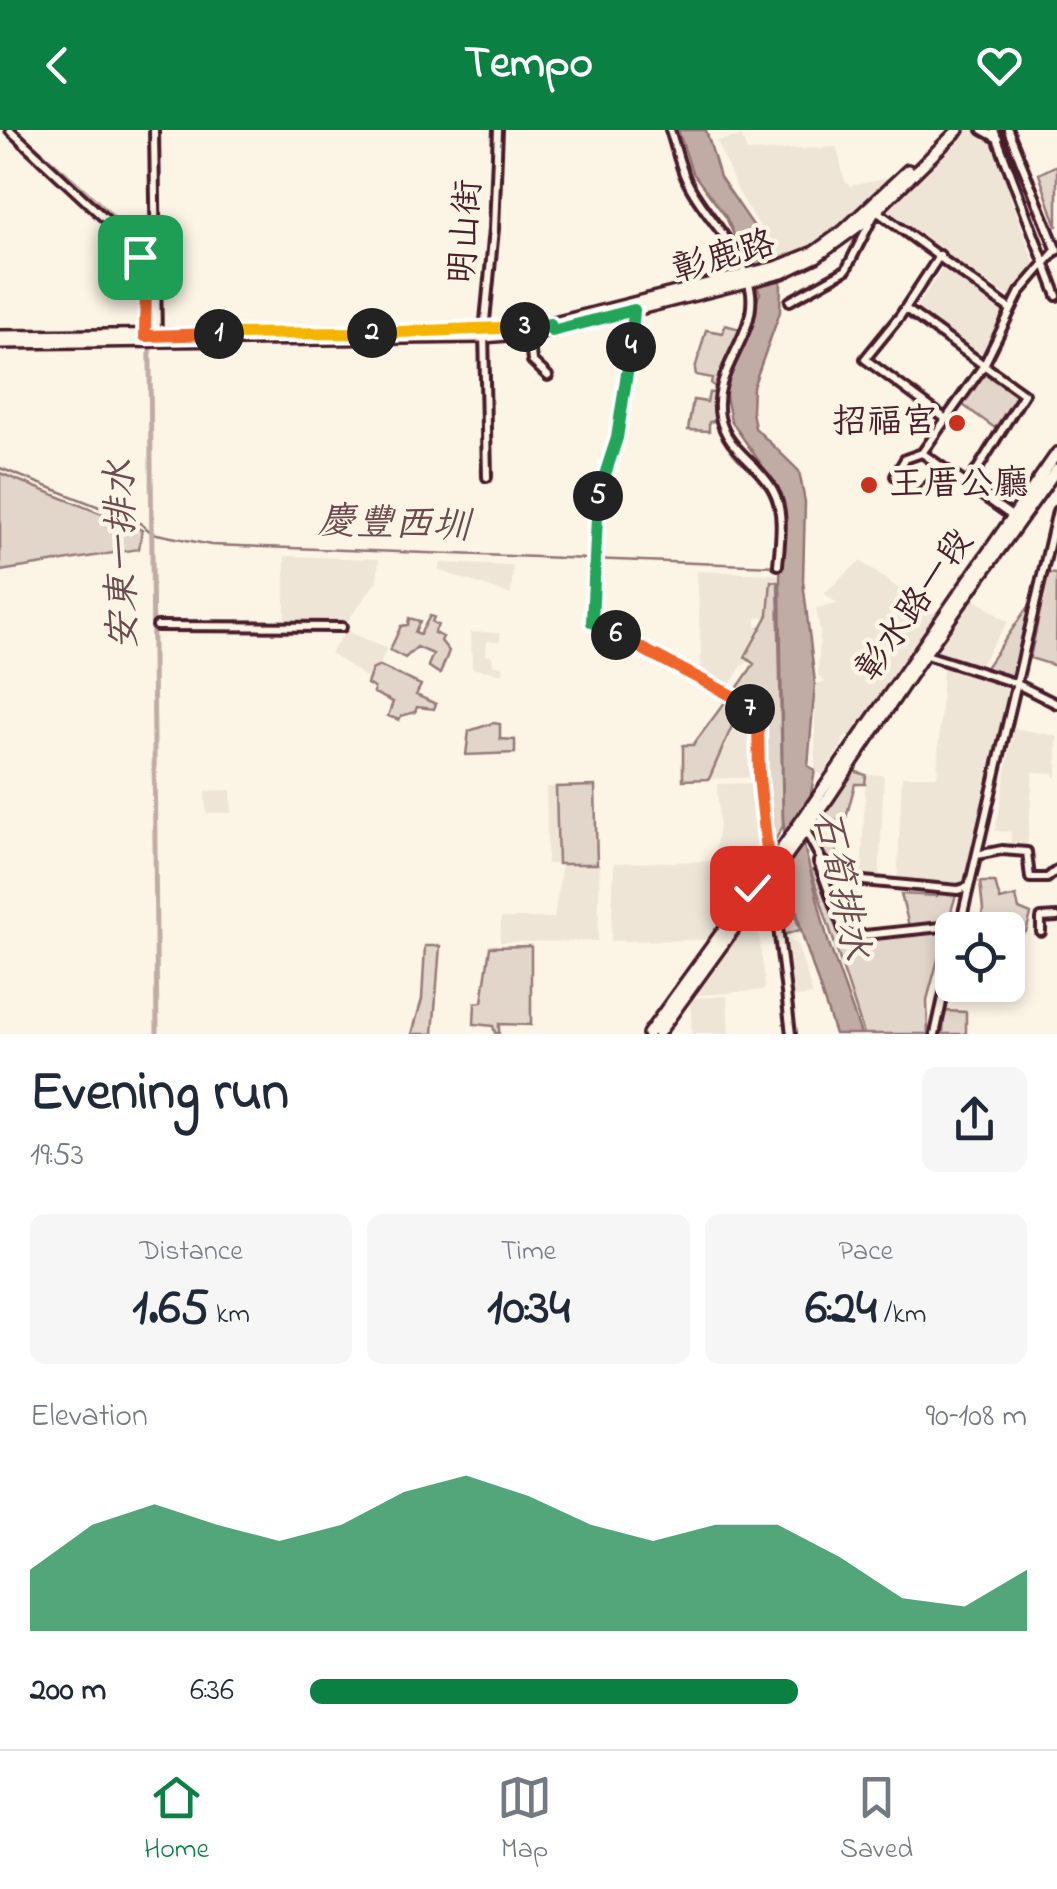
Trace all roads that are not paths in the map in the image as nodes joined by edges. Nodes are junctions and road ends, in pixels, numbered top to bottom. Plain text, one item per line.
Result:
1 (10, 130) edge
2 (154, 130) edge
3 (498, 130) edge
4 (670, 130) edge
5 (950, 130) edge
6 (958, 130) edge
7 (982, 130) edge
8 (994, 130) edge
9 (1008, 130) edge
10 (998, 139) junction
11 (874, 208) junction
12 (1057, 250) edge
13 (940, 255) junction
14 (1044, 264) junction
15 (749, 277) junction
16 (1057, 296) edge
17 (647, 300) junction
18 (790, 301) dead end
19 (906, 308) junction
20 (1010, 309) junction
21 (634, 310) junction
22 (551, 328) junction
23 (484, 334) junction
24 (530, 334) junction
25 (157, 338) junction
26 (0, 339) edge
27 (145, 339) junction
28 (984, 365) junction
29 (548, 376) dead end
30 (946, 419) junction
31 (922, 453) junction
32 (1057, 453) edge
33 (1057, 469) edge
34 (945, 470) junction
35 (896, 476) dead end
36 (487, 477) dead end
37 (967, 486) junction
38 (922, 492) dead end
39 (1057, 511) edge
40 (1017, 519) junction
41 (778, 565) dead end
42 (156, 626) dead end
43 (342, 627) dead end
44 (921, 653) junction
45 (1015, 684) junction
46 (1057, 704) edge
47 (825, 794) junction
48 (805, 828) junction
49 (977, 854) junction
50 (822, 861) junction
51 (1057, 870) edge
52 (770, 872) junction
53 (968, 887) junction
54 (963, 912) edge
55 (1057, 917) edge
56 (935, 930) edge
57 (1041, 932) dead end
58 (942, 1002) edge
59 (648, 1034) edge
60 (658, 1034) edge
61 (791, 1034) edge
62 (935, 1034) edge

1 - 27 street
2 - 25 street
3 - 23 street, 明山街
4 - 15 street
5 - 11 main road, 彰鹿路
6 - 11 main road, 彰鹿路
7 - 10 street
8 - 10 street
9 - 12 street
10 - 14 street
11 - 13 street
11 - 15 main road, 彰鹿路
11 - 18 street
12 - 14 street
13 - 19 street
13 - 20 street
14 - 16 street
14 - 20 street
15 - 17 main road, 彰鹿路
15 - 21 main road, 彰鹿路
15 - 41 street
17 - 21 street
17 - 22 main road, 彰鹿路
19 - 28 street
19 - 30 street
20 - 28 street
21 - 22 main road, 彰鹿路
21 - 52 street
22 - 23 main road, 彰鹿路
22 - 24 main road, 彰鹿路
23 - 24 main road, 彰鹿路
23 - 25 main road, 彰鹿路
23 - 36 street, 明山街
24 - 29 street
25 - 27 main road, 彰鹿路
26 - 27 main road
28 - 30 street
28 - 37 street
30 - 31 street
31 - 34 street
31 - 35 street
32 - 40 main road, 彰水路一段
33 - 40 main road, 彰水路一段
34 - 37 street
34 - 38 street
37 - 40 street
39 - 45 street
40 - 44 main road, 彰水路一段
42 - 43 street
44 - 45 street
44 - 47 main road, 彰水路一段
45 - 46 street
45 - 49 street
47 - 48 main road
47 - 52 main road
48 - 50 street
48 - 52 main road
49 - 51 street
49 - 53 street
50 - 53 street
50 - 56 street
52 - 59 main road
52 - 60 main road
52 - 61 street
53 - 54 street
55 - 57 street
58 - 62 street

